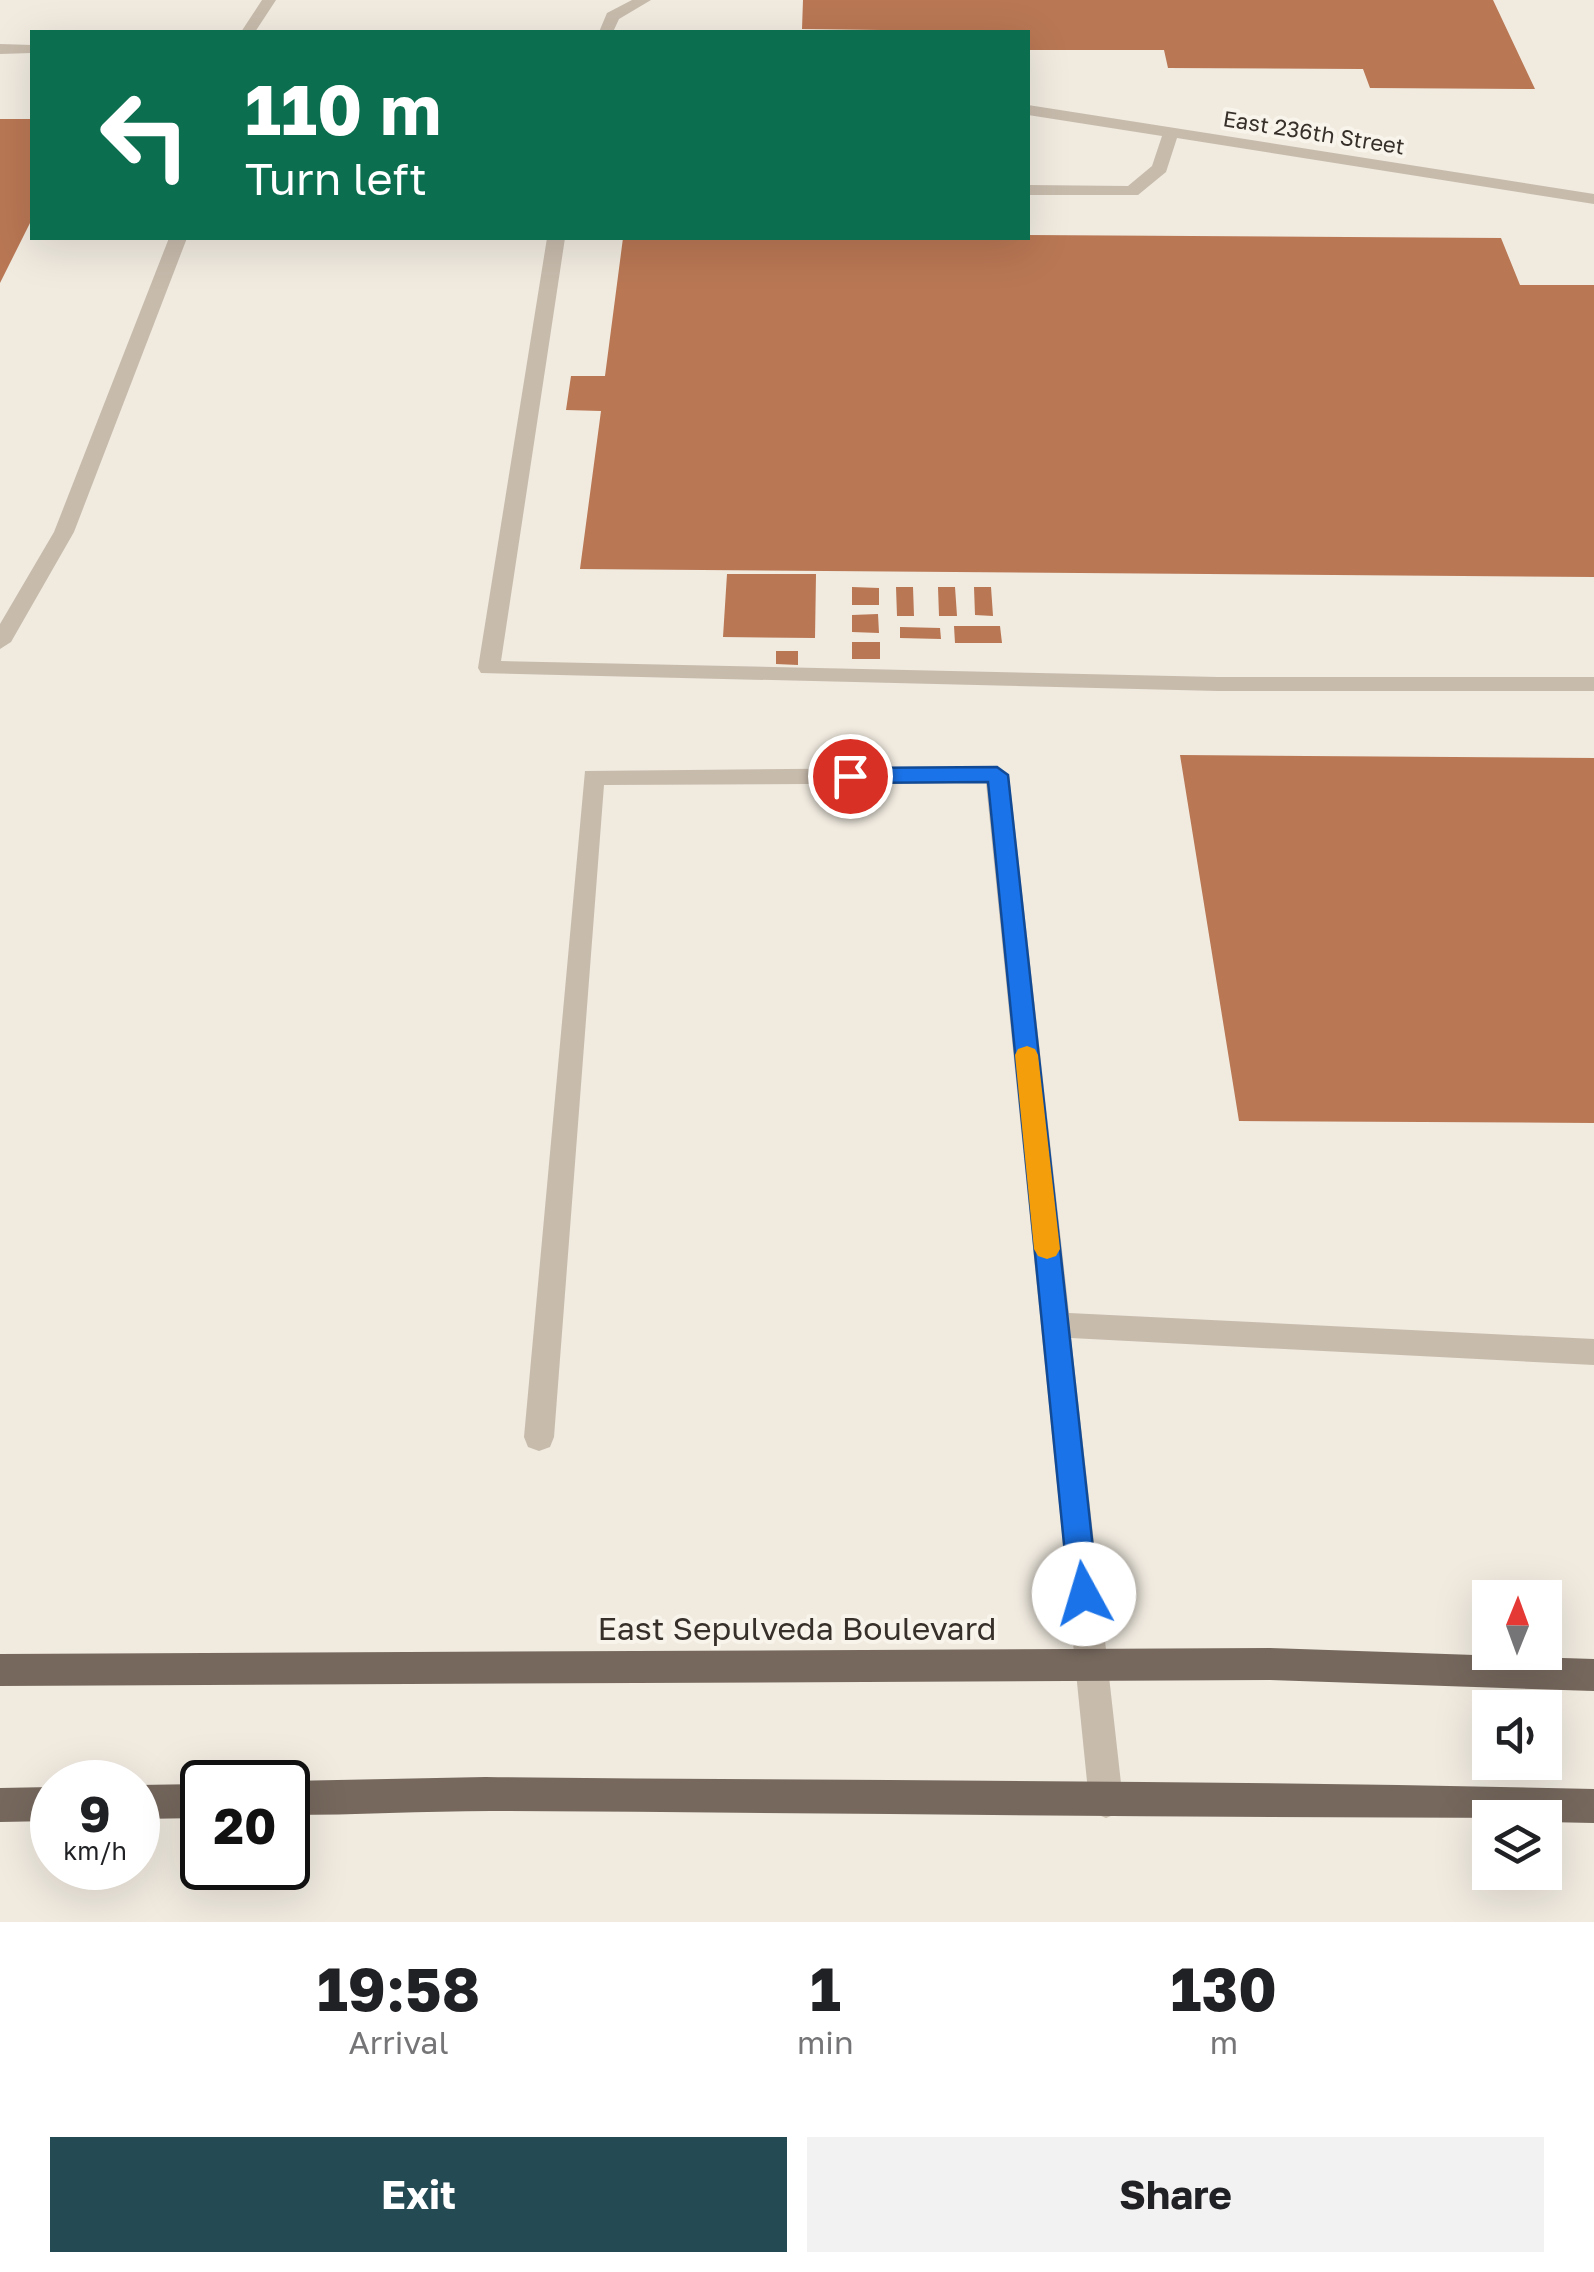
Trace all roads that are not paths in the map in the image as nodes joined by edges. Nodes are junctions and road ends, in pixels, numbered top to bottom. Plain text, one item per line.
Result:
1 (269, 0) edge
2 (644, 0) edge
3 (249, 30) edge
4 (607, 30) edge
5 (0, 49) edge
6 (30, 49) edge
7 (1030, 110) edge
8 (1171, 133) junction
9 (1030, 190) edge
10 (1594, 199) edge
11 (177, 240) edge
12 (556, 240) edge
13 (1, 634) edge
14 (1594, 684) edge
15 (1055, 1326) junction
16 (1594, 1352) edge
17 (539, 1438) dead end
18 (1091, 1665) junction
19 (0, 1670) edge
20 (1594, 1674) edge
21 (310, 1798) edge
22 (1106, 1801) junction
23 (30, 1805) edge
24 (0, 1806) edge
25 (1594, 1806) edge

1 - 3 street
2 - 4 street
5 - 6 street
7 - 8 street, East 236th Street
8 - 9 street
8 - 10 street, East 236th Street
11 - 13 street
12 - 14 street
15 - 16 street
15 - 17 street
15 - 18 street
18 - 19 main road, East Sepulveda Boulevard
18 - 20 main road, East Sepulveda Boulevard
18 - 22 street
21 - 22 main road
22 - 25 main road
23 - 24 main road

